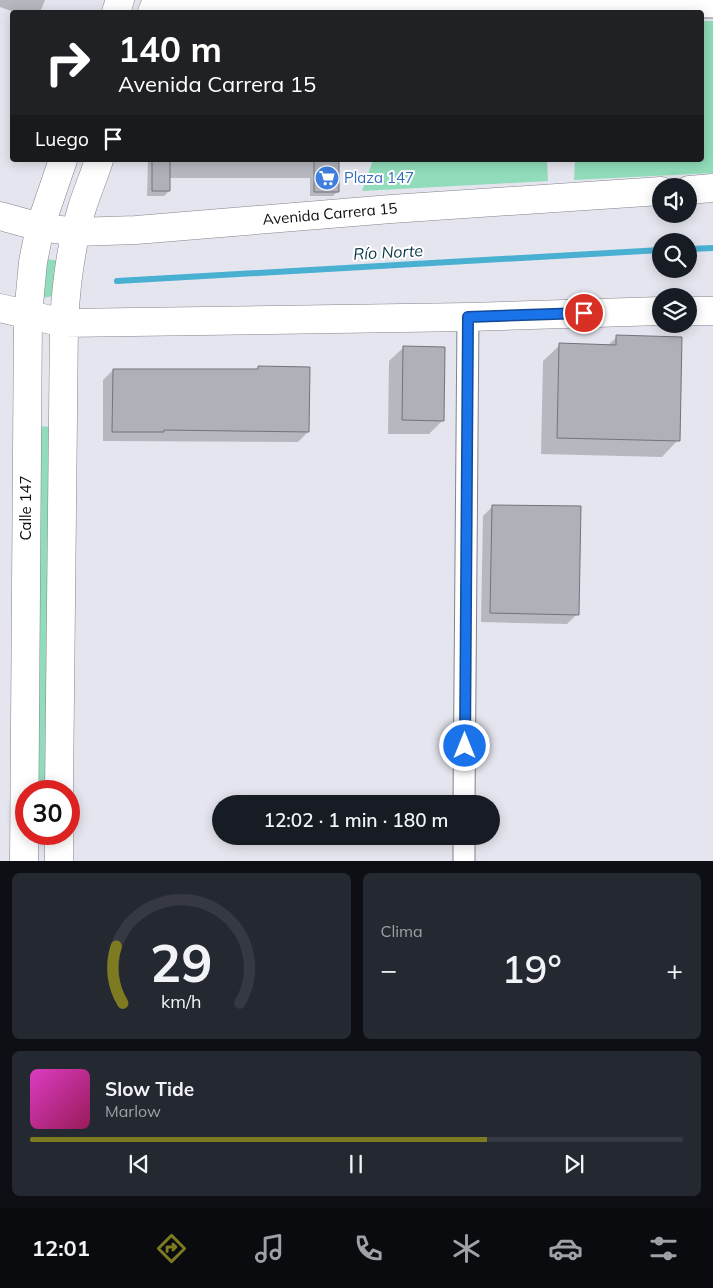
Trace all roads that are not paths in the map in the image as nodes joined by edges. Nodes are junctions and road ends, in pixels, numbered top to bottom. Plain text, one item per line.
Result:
1 (553, 2) edge
2 (154, 6) edge
3 (713, 8) edge
4 (62, 162) edge
5 (98, 162) edge
6 (713, 188) edge
7 (697, 189) edge
8 (652, 192) edge
9 (0, 216) edge
10 (40, 228) junction
11 (76, 232) junction
12 (0, 308) edge
13 (697, 311) edge
14 (713, 311) edge
15 (652, 312) edge
16 (28, 315) junction
17 (468, 317) junction
18 (64, 323) junction
19 (60, 780) edge
20 (464, 795) edge
21 (59, 845) edge
22 (464, 845) edge
23 (24, 860) edge
24 (59, 860) edge
25 (464, 860) edge

1 - 2 street
1 - 3 street
4 - 10 main road, Calle 147
5 - 11 main road
6 - 7 main road
8 - 11 main road, Avenida Carrera 15
9 - 10 main road, Avenida Carrera 15
10 - 11 main road, Avenida Carrera 15
10 - 16 main road, Calle 147
11 - 18 main road
12 - 16 main road
13 - 14 main road
15 - 17 main road
16 - 18 main road
16 - 23 main road, Calle 147
17 - 18 main road
17 - 20 street
18 - 19 main road
21 - 24 main road
22 - 25 street

